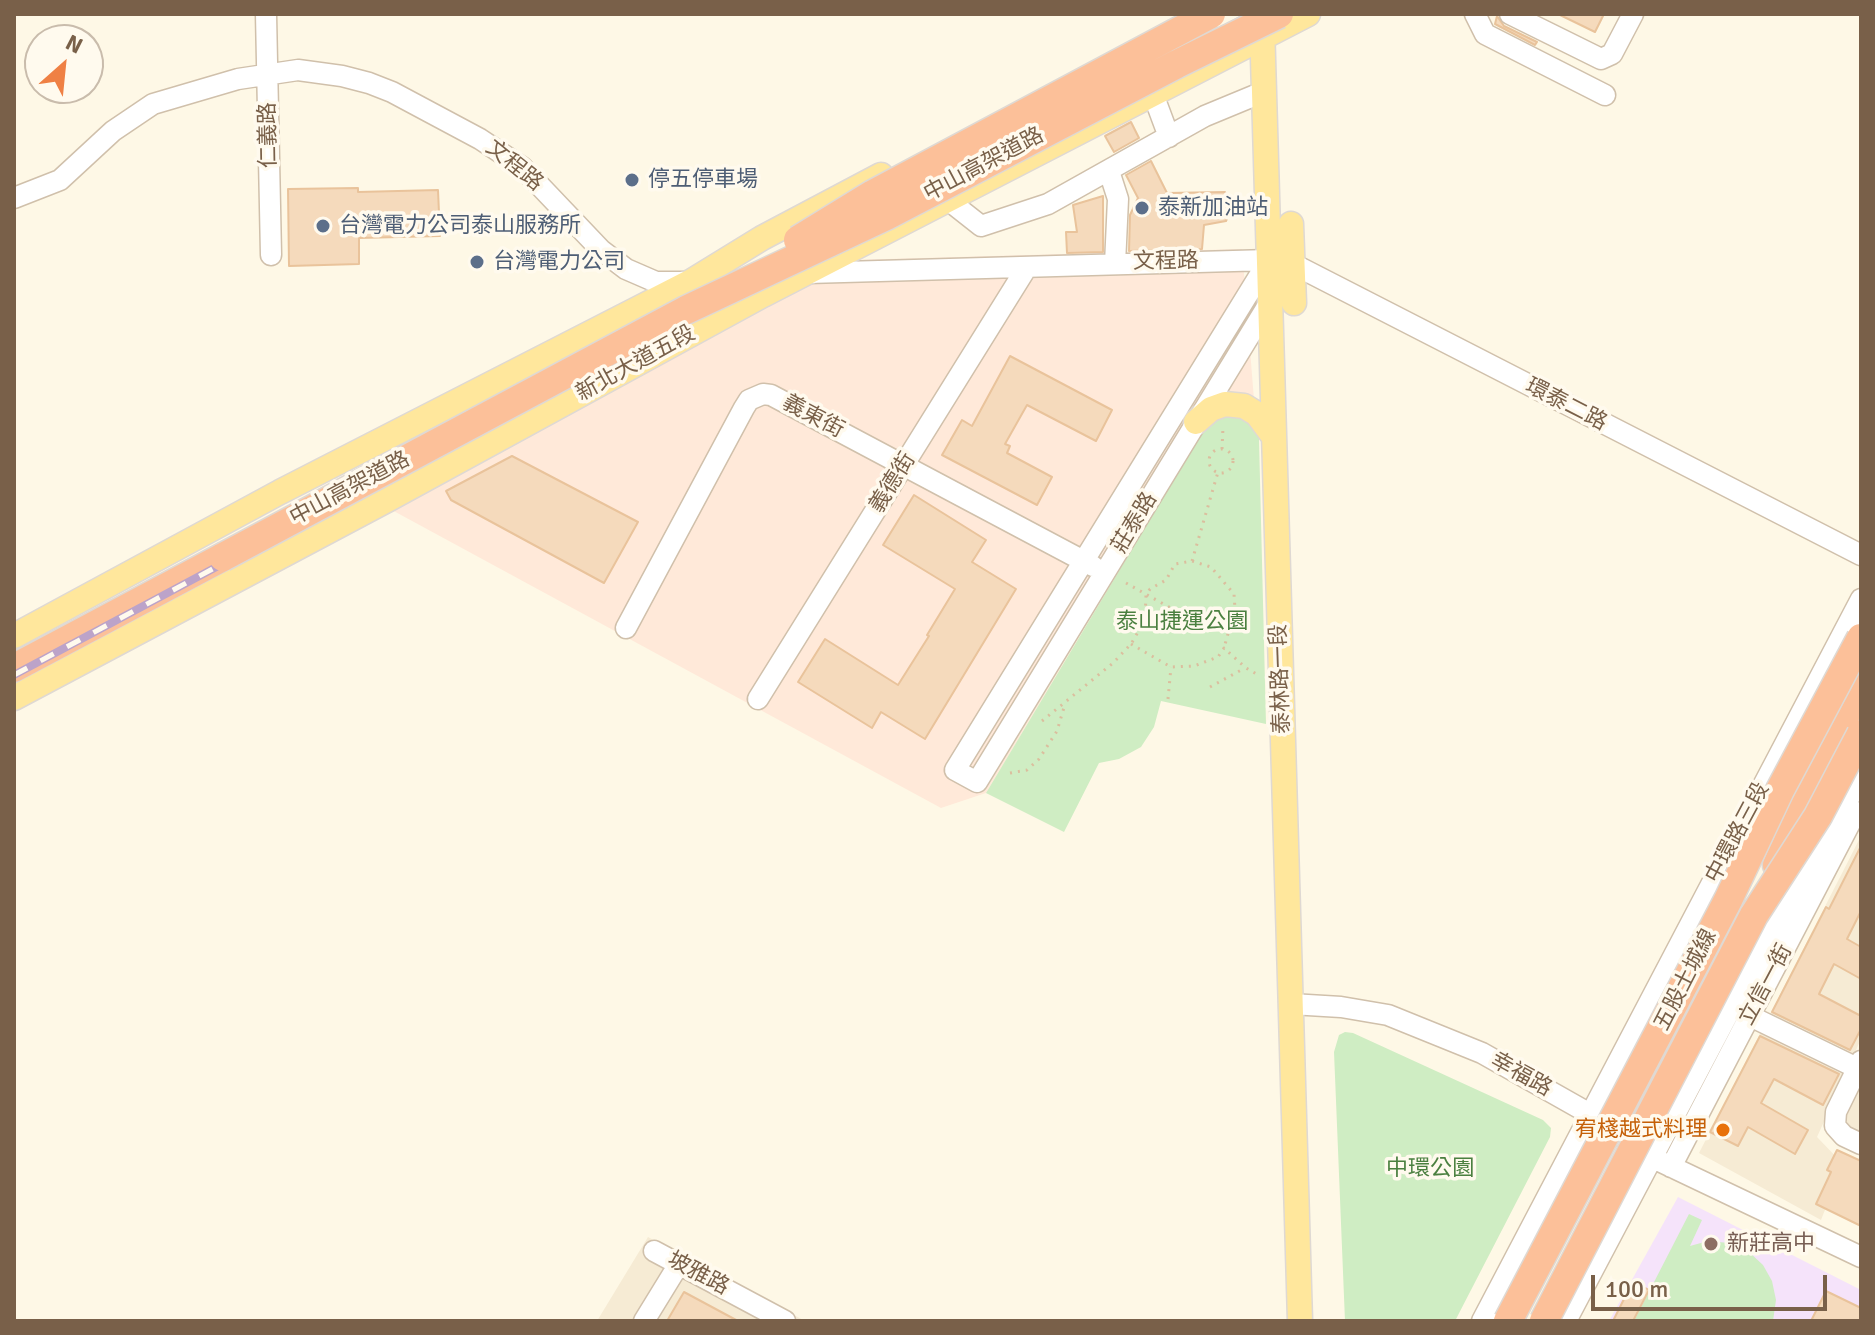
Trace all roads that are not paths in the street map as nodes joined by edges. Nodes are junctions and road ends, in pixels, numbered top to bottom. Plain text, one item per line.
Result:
1 (266, 14) edge
2 (1187, 14) edge
3 (1211, 14) edge
4 (1279, 14) edge
5 (1308, 14) edge
6 (1475, 14) edge
7 (1510, 14) edge
8 (1633, 14) edge
9 (1265, 22) edge
10 (268, 74) junction
11 (1263, 92) junction
12 (1153, 94) junction
13 (1605, 95) dead end
14 (990, 117) junction
15 (1169, 137) junction
16 (1014, 166) junction
17 (1109, 171) junction
18 (14, 198) edge
19 (948, 200) junction
20 (1291, 224) dead end
21 (271, 255) dead end
22 (1281, 262) junction
23 (1115, 264) junction
24 (1027, 267) junction
25 (805, 273) junction
26 (692, 281) junction
27 (1282, 302) junction
28 (686, 310) junction
29 (1196, 422) junction
30 (1274, 437) junction
31 (904, 465) junction
32 (328, 470) junction
33 (341, 524) junction
34 (1861, 555) edge
35 (1084, 561) junction
36 (1104, 573) junction
37 (1861, 599) edge
38 (626, 628) dead end
39 (14, 636) edge
40 (1861, 638) edge
41 (14, 668) edge
42 (1861, 685) edge
43 (14, 698) edge
44 (758, 699) dead end
45 (1848, 734) edge
46 (1861, 778) edge
47 (1861, 803) edge
48 (1728, 900) junction
49 (1291, 1004) junction
50 (1750, 1016) junction
51 (1859, 1064) edge
52 (1590, 1114) junction
53 (1861, 1144) edge
54 (1662, 1162) junction
55 (654, 1251) dead end
56 (1861, 1257) edge
57 (679, 1264) junction
58 (644, 1321) edge
59 (785, 1321) edge
60 (1300, 1321) edge
61 (1482, 1321) edge
62 (1508, 1321) edge
63 (1544, 1321) edge
64 (1566, 1321) edge

1 - 10 street, 仁義路
2 - 14 main road, 新北大道五段
3 - 28 highway, 中山高架道路, bridge
4 - 28 highway, 中山高架道路, bridge
5 - 9 main road, 新北大道五段
6 - 13 street
7 - 8 street
9 - 11 main road, 泰林路一段
9 - 12 main road, 新北大道五段
10 - 18 street, 文程路
10 - 21 street, 仁義路
10 - 26 street, 文程路
11 - 15 street
11 - 22 main road, 泰林路一段
12 - 15 street
12 - 16 main road, 新北大道五段
14 - 16 main road
14 - 26 main road, 新北大道五段
15 - 17 street
16 - 19 main road, 新北大道五段
17 - 19 street
17 - 23 street
19 - 25 main road, 新北大道五段
20 - 22 main road, 泰林路一段
22 - 23 street, 文程路
22 - 27 main road, 泰林路一段
22 - 34 street, 環泰二路
22 - 35 street, 莊泰路
23 - 24 street, 文程路
24 - 25 street, 文程路
24 - 31 street, 義德街
25 - 26 street, 文程路
25 - 33 main road, 新北大道五段
26 - 32 main road, 新北大道五段
27 - 29 street, 莊泰路
27 - 30 main road, 泰林路一段
28 - 41 highway, 中山高架道路, bridge
29 - 30 main road
29 - 36 street, 莊泰路
30 - 49 main road, 泰林路一段
31 - 35 street, 義東街
31 - 38 street, 義東街
31 - 44 street, 義德街
32 - 33 main road
32 - 39 main road, 新北大道五段
33 - 43 main road, 新北大道五段
35 - 36 street, 義東街
35 - 36 street, 莊泰路
37 - 52 street, 中環路三段
40 - 48 highway, 五股土城線, bridge
42 - 45 highway
45 - 48 highway, bridge
45 - 63 highway, 五股土城線, bridge
46 - 54 street
47 - 50 street, 立信一街
48 - 62 highway, 五股土城線, bridge
49 - 52 street, 幸福路
49 - 60 main road, 泰林路一段
50 - 51 street
50 - 54 street, 立信一街
51 - 53 street
52 - 54 street, 幸福路
52 - 61 street, 中環路三段
54 - 56 street, 幸福路
54 - 64 street
55 - 57 street, 坡雅路
57 - 58 street
57 - 59 street, 坡雅路

